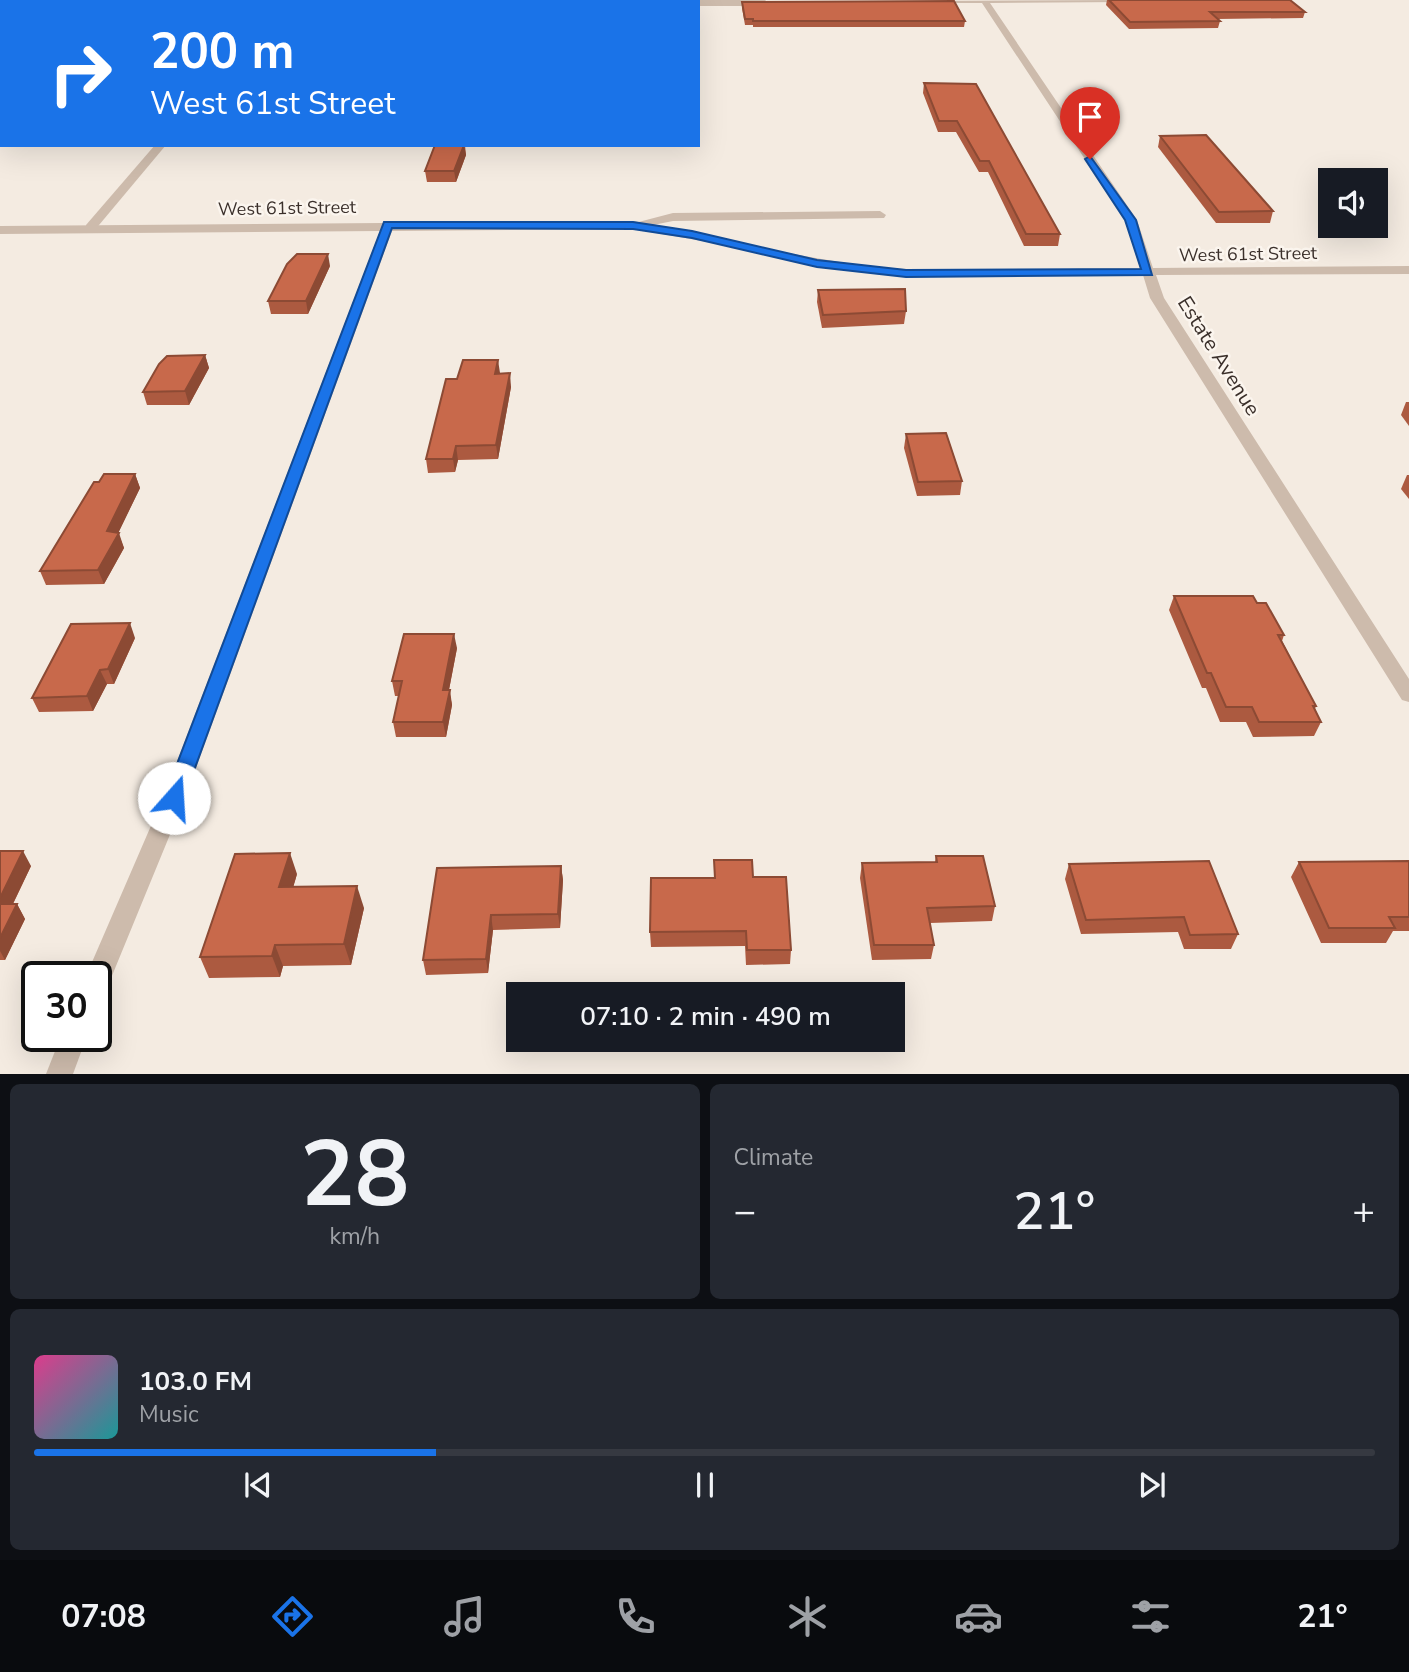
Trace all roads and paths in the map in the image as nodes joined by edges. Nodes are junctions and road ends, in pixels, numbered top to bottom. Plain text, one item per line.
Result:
1 (1125, 0) edge
2 (984, 1) edge
3 (926, 2) edge
4 (700, 3) edge
5 (778, 3) edge
6 (158, 147) edge
7 (880, 215) dead end
8 (388, 225) junction
9 (633, 225) junction
10 (90, 228) junction
11 (0, 229) edge
12 (1409, 270) edge
13 (1148, 272) junction
14 (1409, 695) edge
15 (106, 961) edge
16 (68, 1052) edge
17 (59, 1073) edge

1 - 2 street
2 - 3 street
2 - 13 street, Estate Avenue
4 - 5 street
6 - 10 street
7 - 9 street
8 - 9 street, West 61st Street
8 - 10 street, West 61st Street
8 - 15 street
9 - 13 street, West 61st Street
10 - 11 street, West 61st Street
12 - 13 street, West 61st Street
13 - 14 street, Estate Avenue
16 - 17 street

